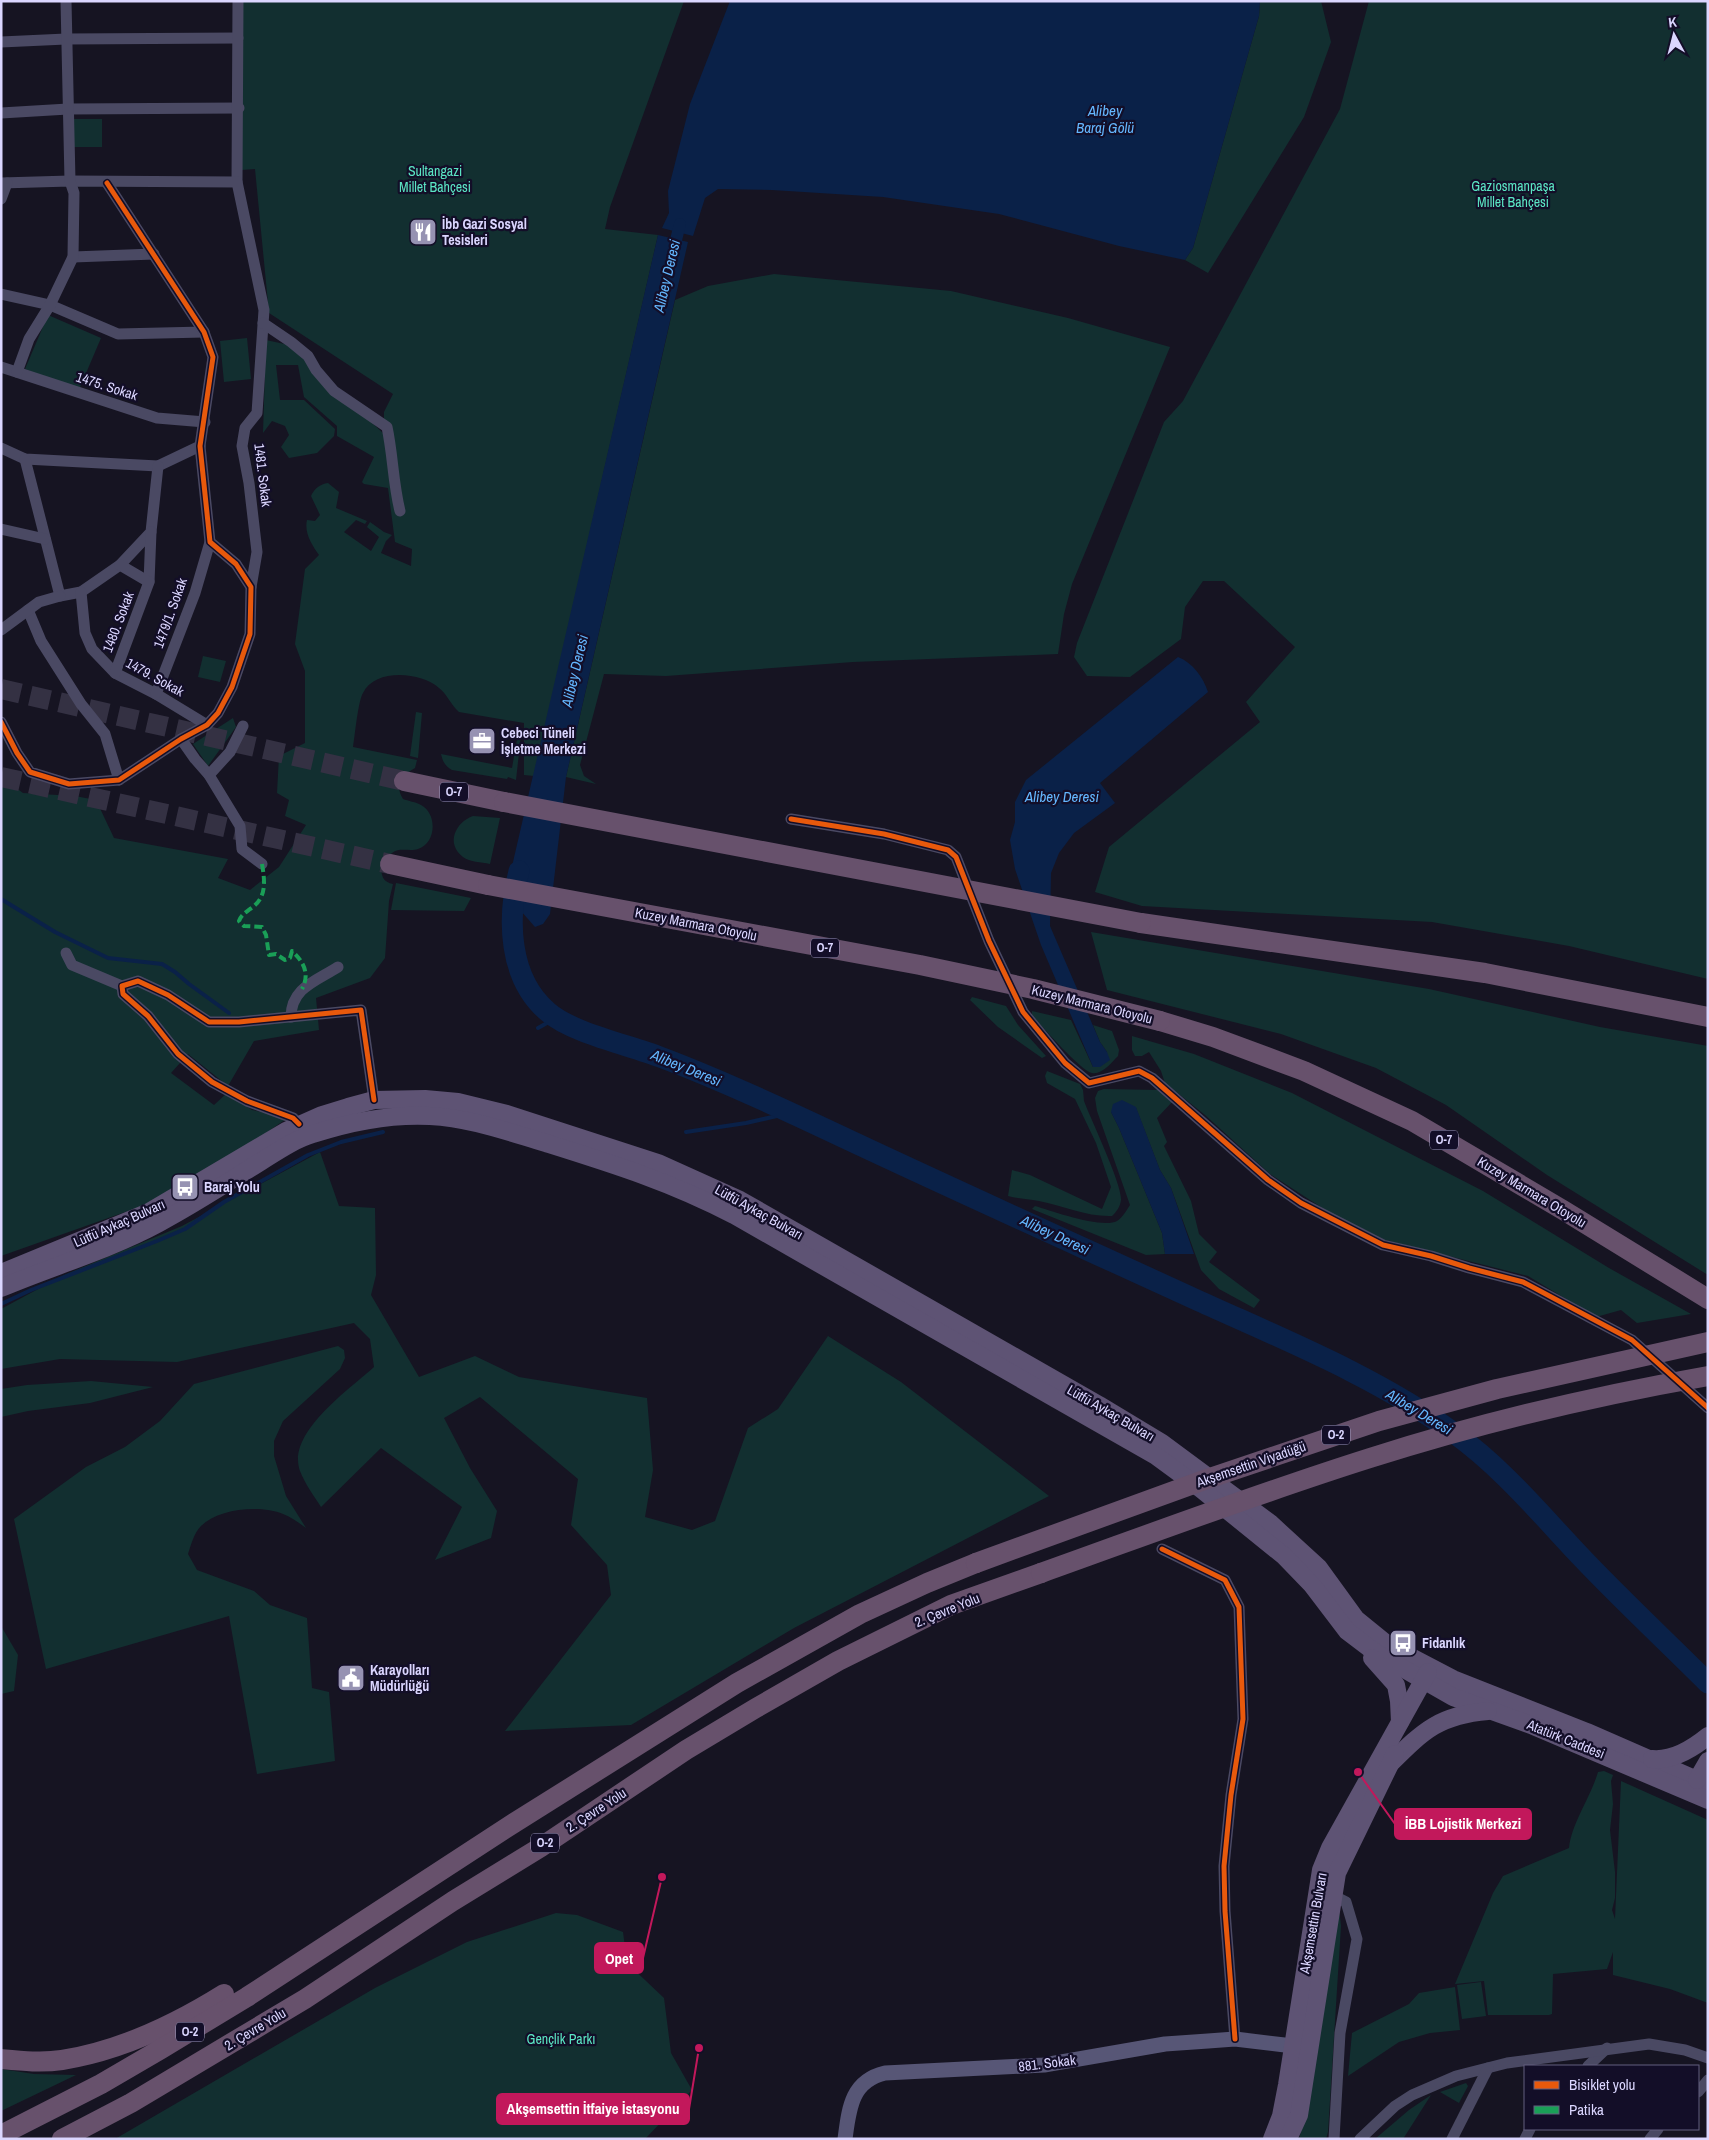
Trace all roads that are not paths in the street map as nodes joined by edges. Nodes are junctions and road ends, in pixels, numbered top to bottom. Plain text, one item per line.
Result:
1 (66, 1) edge
2 (238, 1) edge
3 (238, 38) junction
4 (66, 39) junction
5 (1, 42) edge
6 (239, 108) junction
7 (68, 109) junction
8 (1, 113) edge
9 (70, 181) junction
10 (108, 182) junction
11 (237, 182) junction
12 (4, 183) edge
13 (1, 199) edge
14 (154, 254) junction
15 (73, 257) junction
16 (1, 294) edge
17 (50, 305) junction
18 (263, 322) junction
19 (204, 332) junction
20 (1, 367) edge
21 (17, 372) junction
22 (205, 422) junction
23 (200, 446) junction
24 (1, 448) edge
25 (25, 459) junction
26 (158, 466) junction
27 (400, 511) dead end
28 (1, 530) edge
29 (151, 532) junction
30 (45, 539) junction
31 (210, 542) junction
32 (120, 565) junction
33 (150, 582) junction
34 (251, 587) junction
35 (81, 592) junction
36 (60, 596) junction
37 (28, 610) junction
38 (1, 630) edge
39 (115, 673) junction
40 (156, 694) junction
41 (1, 722) edge
42 (207, 725) junction
43 (243, 726) dead end
44 (181, 739) junction
45 (209, 775) junction
46 (119, 780) junction
47 (404, 781) tunnel mouth
48 (791, 819) dead end
49 (262, 864) dead end
50 (390, 864) tunnel mouth
51 (66, 953) dead end
52 (338, 967) dead end
53 (122, 986) junction
54 (1708, 1016) edge
55 (291, 1017) junction
56 (374, 1100) junction
57 (377, 1118) junction
58 (299, 1124) junction
59 (1, 1273) edge
60 (1, 1288) edge
61 (1708, 1299) edge
62 (1708, 1342) edge
63 (1708, 1376) edge
64 (1708, 1408) edge
65 (1162, 1549) dead end
66 (1361, 1644) junction
67 (1431, 1677) junction
68 (1494, 1710) junction
69 (1400, 1722) junction
70 (1708, 1737) edge
71 (1708, 1761) edge
72 (1391, 1763) junction
73 (1646, 1766) junction
74 (1694, 1783) edge
75 (1708, 1800) edge
76 (1325, 1894) junction
77 (371, 1916) junction
78 (1235, 2040) junction
79 (1301, 2047) junction
80 (1607, 2048) junction
81 (1708, 2058) edge
82 (1, 2059) edge
83 (1589, 2065) edge
84 (1488, 2068) junction
85 (1708, 2080) edge
86 (1699, 2091) edge
87 (1, 2135) edge
88 (62, 2139) edge
89 (845, 2139) edge
90 (1272, 2139) edge
91 (1288, 2139) edge
92 (1334, 2139) edge
93 (1360, 2139) edge
94 (1452, 2139) edge

1 - 4 street
2 - 3 street, 1481. Sokak
3 - 4 street
3 - 6 street, 1481. Sokak
4 - 5 street
4 - 7 street
6 - 7 street
6 - 11 street, 1481. Sokak
7 - 8 street
7 - 9 street
9 - 10 street
9 - 12 street
9 - 15 street
10 - 11 street
10 - 14 street
11 - 18 street, 1481. Sokak
12 - 13 street
14 - 15 street
14 - 19 street
15 - 17 street
16 - 17 street
17 - 19 street
17 - 21 street
18 - 27 street
18 - 34 street, 1481. Sokak
19 - 22 street
20 - 21 street, 1475. Sokak
21 - 22 street, 1475. Sokak
22 - 23 street
23 - 26 street
23 - 31 street
24 - 25 street
25 - 26 street
25 - 30 street
26 - 29 street, 1480. Sokak
28 - 30 street
29 - 32 street
29 - 33 street, 1480. Sokak
30 - 36 street
31 - 34 street
31 - 40 street, 1479/1. Sokak
32 - 33 street, 1480. Sokak
32 - 35 street
33 - 39 street, 1480. Sokak
34 - 42 street, 1481. Sokak
35 - 36 street
35 - 39 street, 1479. Sokak
36 - 37 street
37 - 38 street
37 - 46 street
39 - 40 street, 1479. Sokak
40 - 42 street, 1479. Sokak
41 - 46 street
42 - 44 street
43 - 45 street
44 - 45 street
44 - 46 street
45 - 49 street
47 - 54 highway, O-7, bridge
48 - 64 street
50 - 61 highway, Kuzey Marmara Otoyolu / O-7, bridge
51 - 53 street
52 - 55 street
53 - 55 street
53 - 58 street
55 - 56 street
56 - 57 main road
56 - 58 main road, Lütfü Aykaç Bulvarı
56 - 67 main road, Lütfü Aykaç Bulvarı
57 - 60 main road, Lütfü Aykaç Bulvarı
57 - 66 main road, Lütfü Aykaç Bulvarı
58 - 59 main road, Lütfü Aykaç Bulvarı
62 - 77 highway, Akşemsettin Viyadüğü / O-2, bridge
63 - 88 highway, 2. Çevre Yolu / O-2, bridge
65 - 78 street
66 - 67 main road, Lütfü Aykaç Bulvarı
66 - 69 main road
67 - 68 main road, Atatürk Caddesi
67 - 69 main road, Akşemsettin Bulvarı
67 - 72 main road
67 - 73 main road, Atatürk Caddesi
68 - 72 main road
68 - 73 main road, Atatürk Caddesi
69 - 76 main road, Akşemsettin Bulvarı
70 - 73 main road
70 - 74 main road
71 - 74 main road
72 - 76 main road, Akşemsettin Bulvarı
73 - 74 main road, Atatürk Caddesi
74 - 75 main road, Atatürk Caddesi
76 - 79 main road, Akşemsettin Bulvarı
76 - 92 street
77 - 82 highway
77 - 87 highway, O-2
78 - 79 street, 881. Sokak
78 - 89 street, 881. Sokak
79 - 90 main road, Akşemsettin Bulvarı
79 - 91 main road, Akşemsettin Bulvarı
80 - 81 street
80 - 83 street
80 - 84 street
84 - 93 street
84 - 94 street
85 - 86 street

